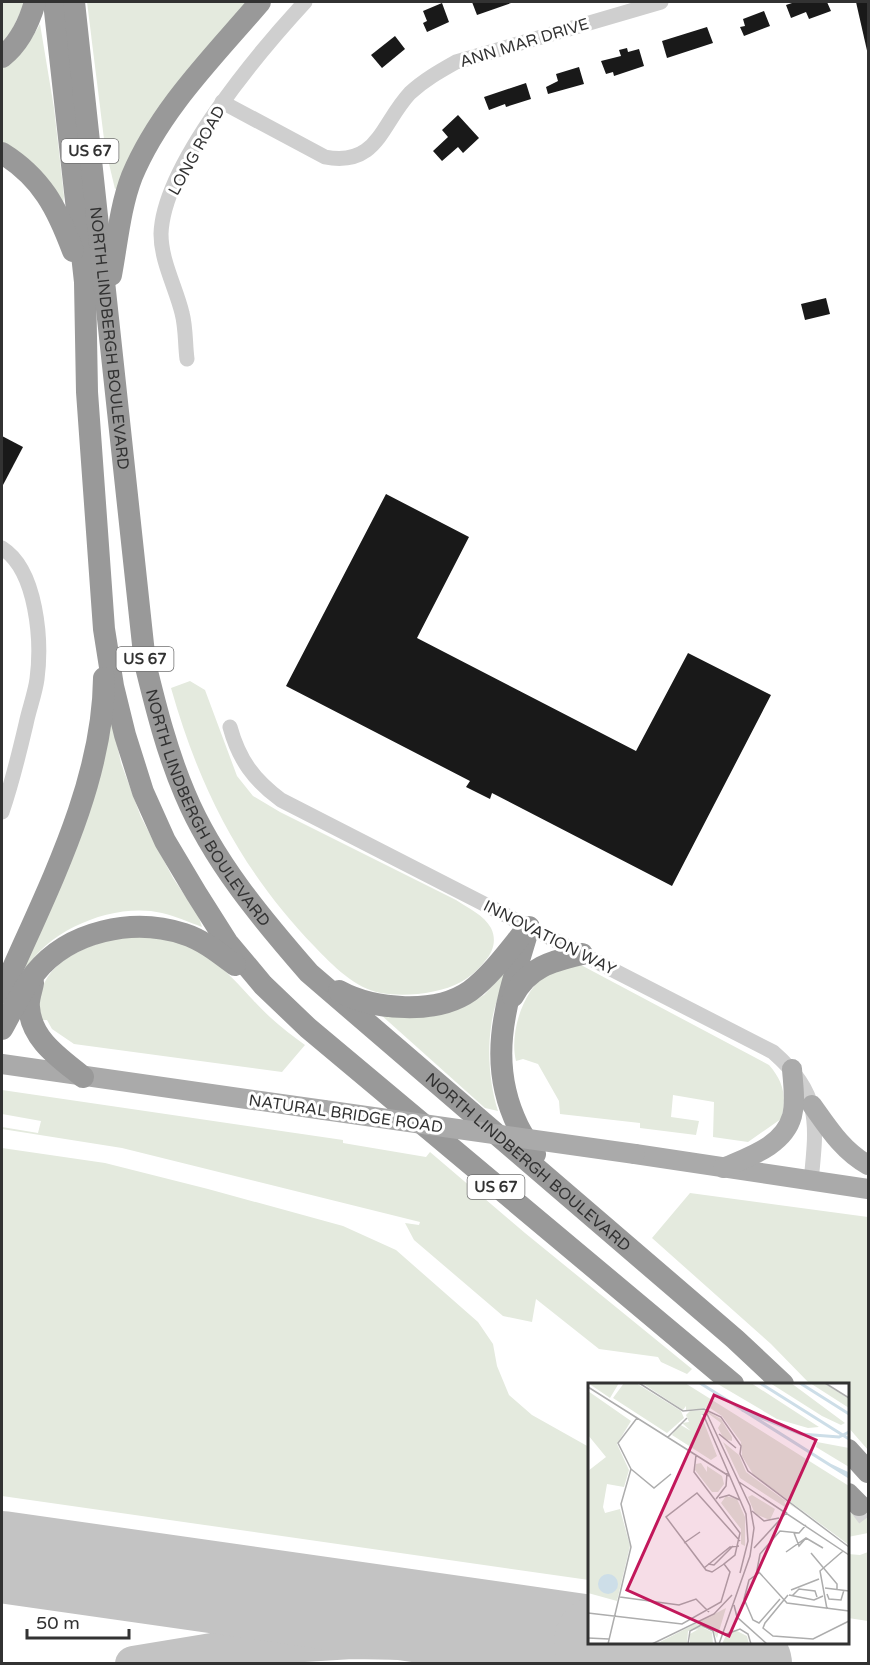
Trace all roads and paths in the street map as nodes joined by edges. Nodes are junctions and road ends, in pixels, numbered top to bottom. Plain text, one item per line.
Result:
1 (35, 2) edge
2 (54, 2) edge
3 (74, 2) edge
4 (260, 2) edge
5 (305, 2) edge
6 (661, 2) edge
7 (2, 57) edge
8 (222, 102) junction
9 (2, 153) edge
10 (85, 282) junction
11 (106, 300) junction
12 (187, 358) dead end
13 (2, 548) edge
14 (104, 629) junction
15 (230, 727) dead end
16 (2, 813) edge
17 (529, 927) junction
18 (582, 954) junction
19 (36, 973) junction
20 (309, 973) junction
21 (263, 985) junction
22 (2, 993) edge
23 (504, 1013) junction
24 (2, 1029) edge
25 (2, 1064) edge
26 (792, 1069) junction
27 (83, 1077) junction
28 (812, 1105) junction
29 (868, 1165) edge
30 (723, 1168) junction
31 (811, 1181) junction
32 (557, 1186) junction
33 (868, 1189) edge
34 (732, 1383) edge
35 (782, 1383) edge
36 (849, 1451) edge
37 (868, 1472) edge

1 - 7 highway
2 - 10 highway, NORTH LINDBERGH BOULEVARD / US 67
3 - 11 highway, NORTH LINDBERGH BOULEVARD / US 67
4 - 11 highway
5 - 8 street, LONG ROAD
6 - 8 street, ANN MAR DRIVE
8 - 12 street, LONG ROAD
9 - 10 highway
10 - 14 highway, NORTH LINDBERGH BOULEVARD / US 67
11 - 20 highway, NORTH LINDBERGH BOULEVARD / US 67
13 - 16 street
14 - 21 highway, NORTH LINDBERGH BOULEVARD / US 67
14 - 22 highway
15 - 17 street, INNOVATION WAY
17 - 18 street, INNOVATION WAY
17 - 20 highway
17 - 23 highway
18 - 23 highway
18 - 26 street, INNOVATION WAY
19 - 21 highway
19 - 24 highway
19 - 27 highway
20 - 32 highway, NORTH LINDBERGH BOULEVARD / US 67
21 - 34 highway, NORTH LINDBERGH BOULEVARD / US 67
23 - 32 highway
25 - 27 main road, NATURAL BRIDGE ROAD
26 - 28 street, INNOVATION WAY
26 - 30 main road
27 - 30 main road, NATURAL BRIDGE ROAD, bridge
28 - 29 main road
28 - 31 street, INNOVATION WAY
30 - 31 main road, NATURAL BRIDGE ROAD
31 - 33 main road, NATURAL BRIDGE ROAD
32 - 35 highway, NORTH LINDBERGH BOULEVARD / US 67
36 - 37 highway

